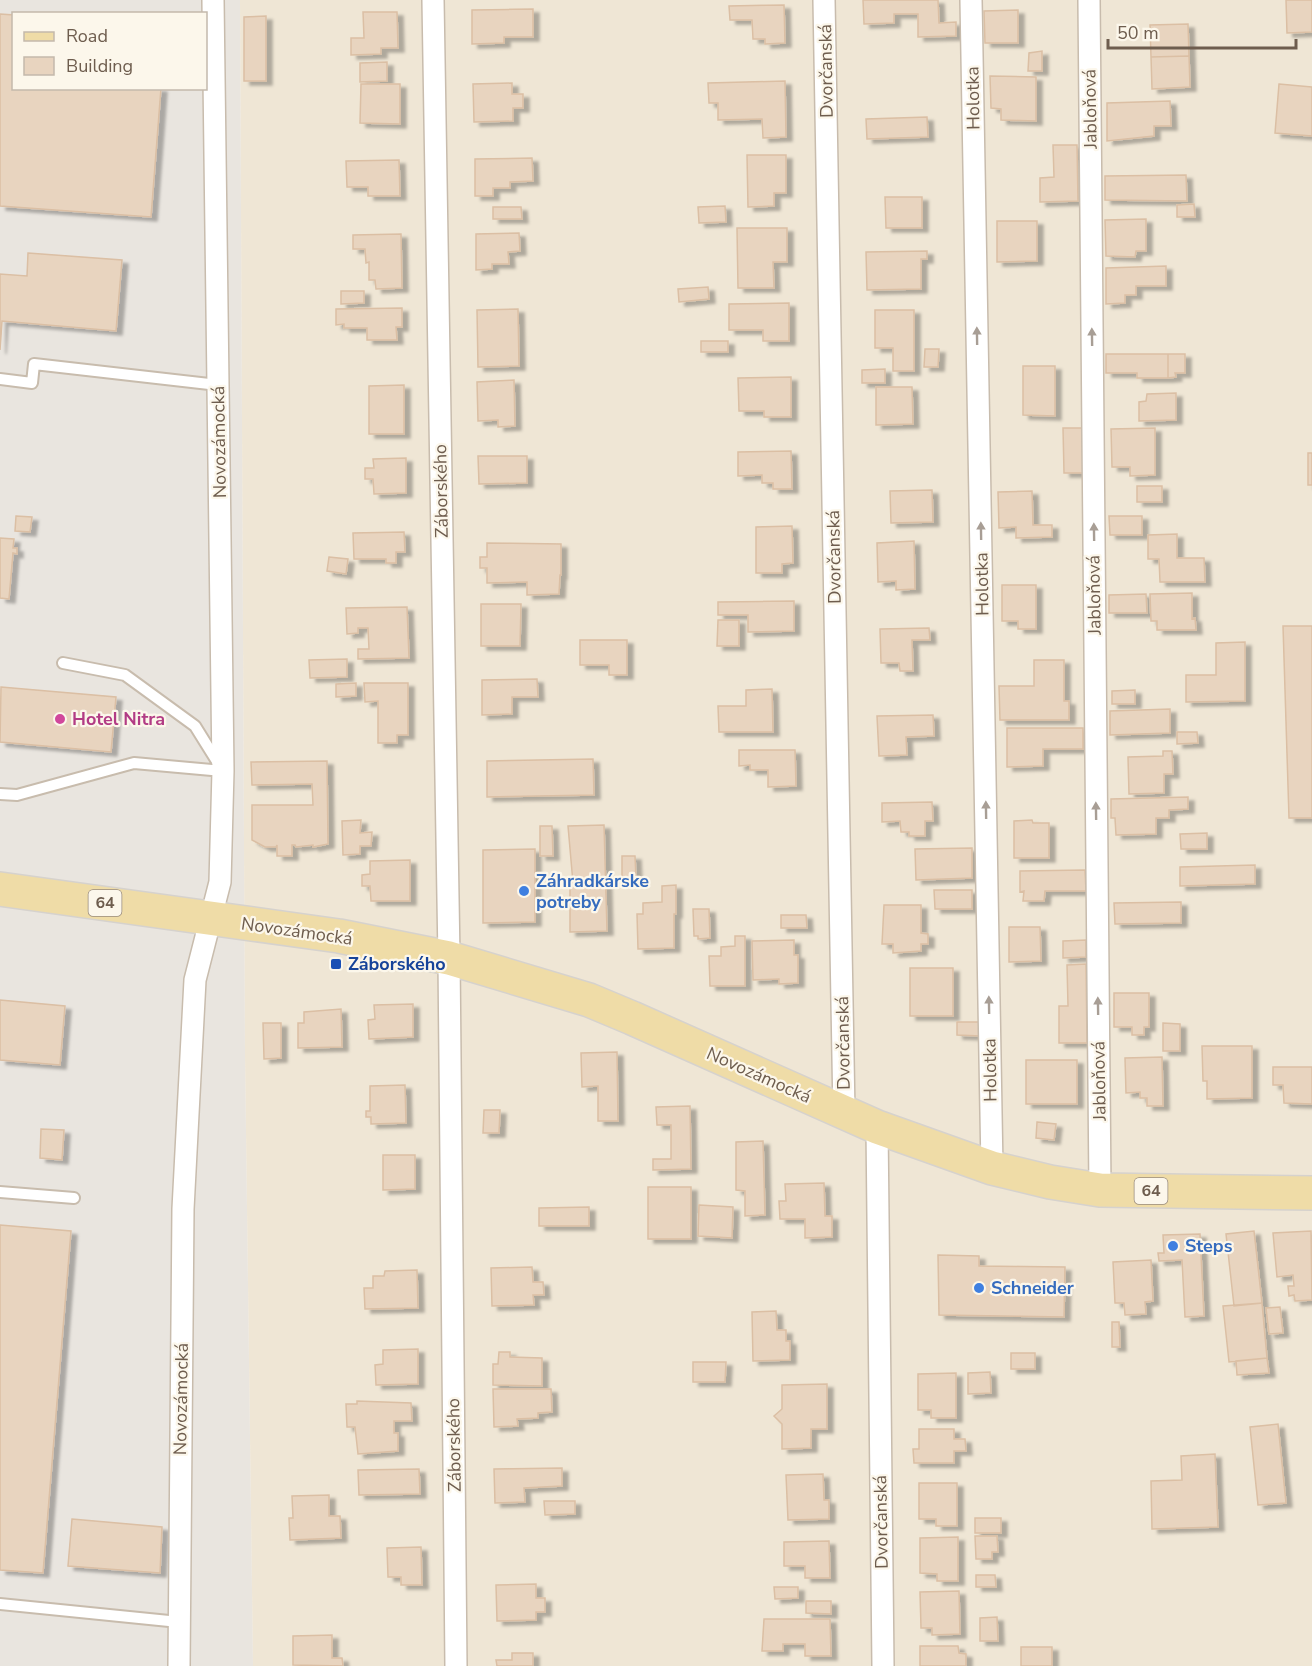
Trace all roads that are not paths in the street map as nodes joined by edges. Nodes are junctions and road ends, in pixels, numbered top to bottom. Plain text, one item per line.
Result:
1 (213, 0) edge
2 (433, 0) edge
3 (824, 0) edge
4 (971, 0) edge
5 (1089, 0) edge
6 (0, 379) edge
7 (218, 385) junction
8 (63, 663) dead end
9 (223, 771) junction
10 (0, 794) edge
11 (0, 889) edge
12 (211, 918) junction
13 (449, 958) junction
14 (844, 1113) junction
15 (877, 1127) junction
16 (992, 1168) junction
17 (1100, 1190) junction
18 (0, 1192) edge
19 (1312, 1192) edge
20 (74, 1198) dead end
21 (0, 1604) edge
22 (179, 1622) junction
23 (179, 1666) edge
24 (456, 1666) edge
25 (883, 1666) edge

1 - 7 street, Novozámocká
2 - 13 street, Záborského
3 - 14 street, Dvorčanská
16 -> 4 street, Holotka
17 -> 5 street, Jabloňová
6 - 7 lane
7 - 9 street, Novozámocká
8 - 9 lane
9 - 10 lane
9 - 12 street, Novozámocká
11 - 12 main road, Novozámocká / 64
12 - 13 main road, Novozámocká / 64
12 - 22 street, Novozámocká
13 - 14 main road, Novozámocká / 64
13 - 24 street, Záborského
14 - 15 main road, Novozámocká / 64
15 - 16 main road, Novozámocká / 64
15 - 25 street, Dvorčanská
16 - 17 main road, Novozámocká / 64
17 - 19 main road, Novozámocká / 64
18 - 20 lane
21 - 22 lane
22 - 23 street, Novozámocká

